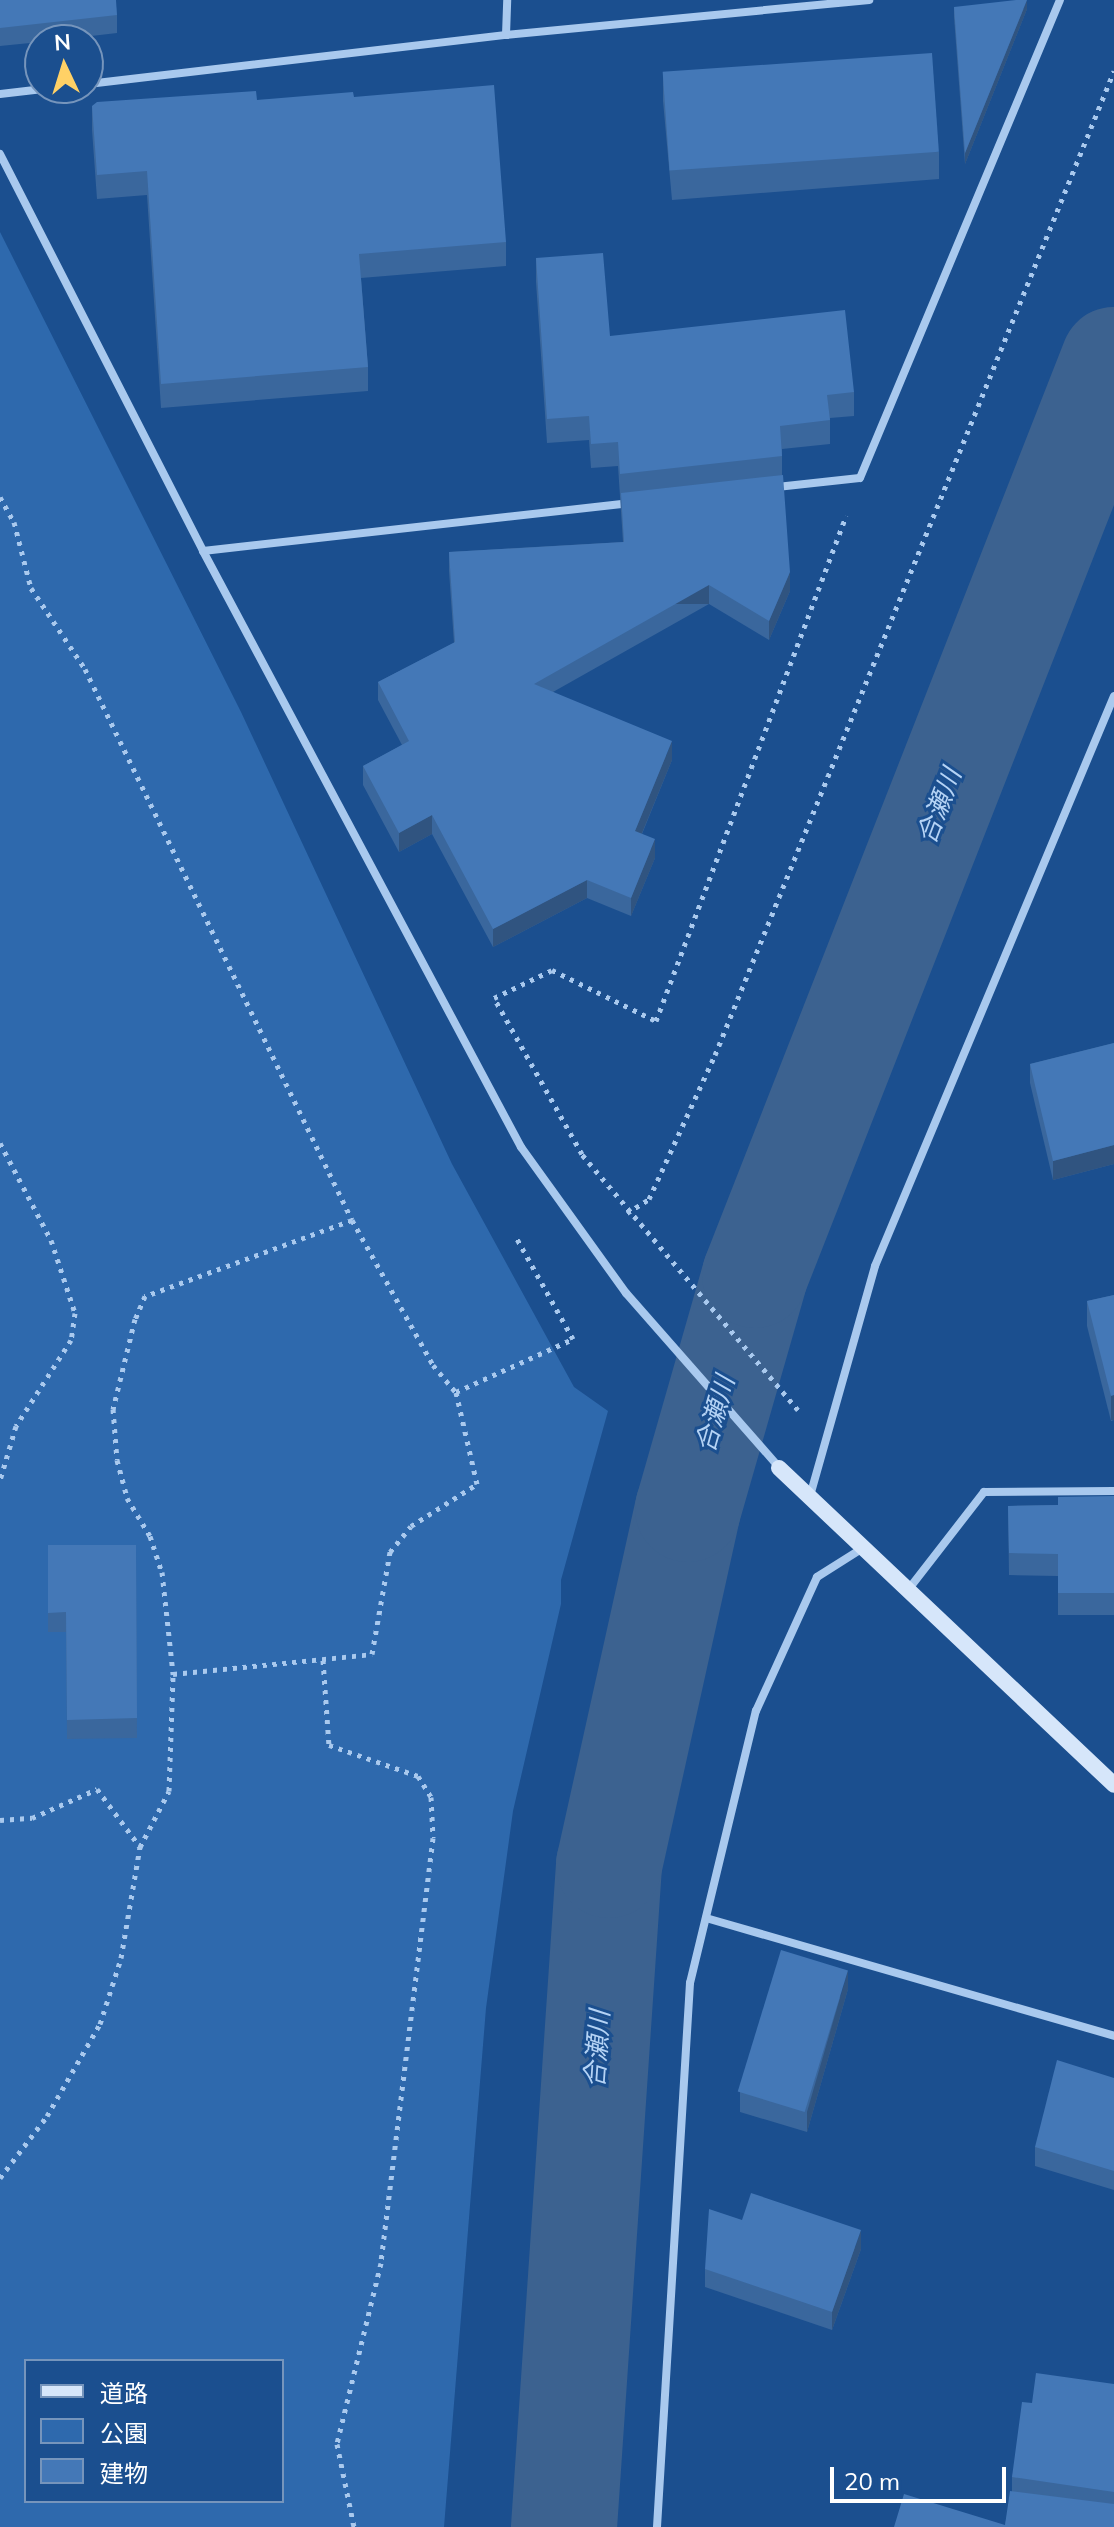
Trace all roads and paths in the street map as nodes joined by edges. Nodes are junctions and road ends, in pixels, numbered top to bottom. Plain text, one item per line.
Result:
1 (507, 0) edge
2 (869, 0) edge
3 (1060, 0) edge
4 (506, 35) junction
5 (1114, 71) edge
6 (104, 82) edge
7 (24, 91) edge
8 (0, 94) edge
9 (0, 154) edge
10 (860, 478) junction
11 (767, 488) edge
12 (0, 497) edge
13 (641, 502) edge
14 (203, 551) junction
15 (1114, 696) edge
16 (0, 1143) edge
17 (627, 1213) junction
18 (352, 1220) junction
19 (517, 1239) dead end
20 (456, 1392) junction
21 (826, 1442) junction
22 (779, 1468) joint
23 (0, 1480) edge
24 (1114, 1491) edge
25 (809, 1497) junction
26 (863, 1548) junction
27 (908, 1590) junction
28 (323, 1660) junction
29 (173, 1674) junction
30 (1114, 1785) edge
31 (0, 1820) edge
32 (140, 1847) junction
33 (706, 1918) junction
34 (1114, 2036) edge
35 (0, 2178) edge
36 (354, 2527) edge
37 (657, 2527) edge

1 - 4 street
2 - 4 street
3 - 10 street
4 - 6 street
5 - 17 path
7 - 8 street
9 - 14 street
10 - 11 street
10 - 17 path
12 - 18 path
13 - 14 street
14 - 22 street
15 - 21 street
16 - 23 path
17 - 21 path
18 - 20 path
18 - 29 path
19 - 20 path
20 - 28 path
21 - 25 street
22 - 25 street
24 - 27 street
25 - 26 street
26 - 27 street
26 - 33 street
27 - 30 street
28 - 29 path
28 - 36 path
29 - 32 path
31 - 32 path
32 - 35 path
33 - 34 street
33 - 37 street

